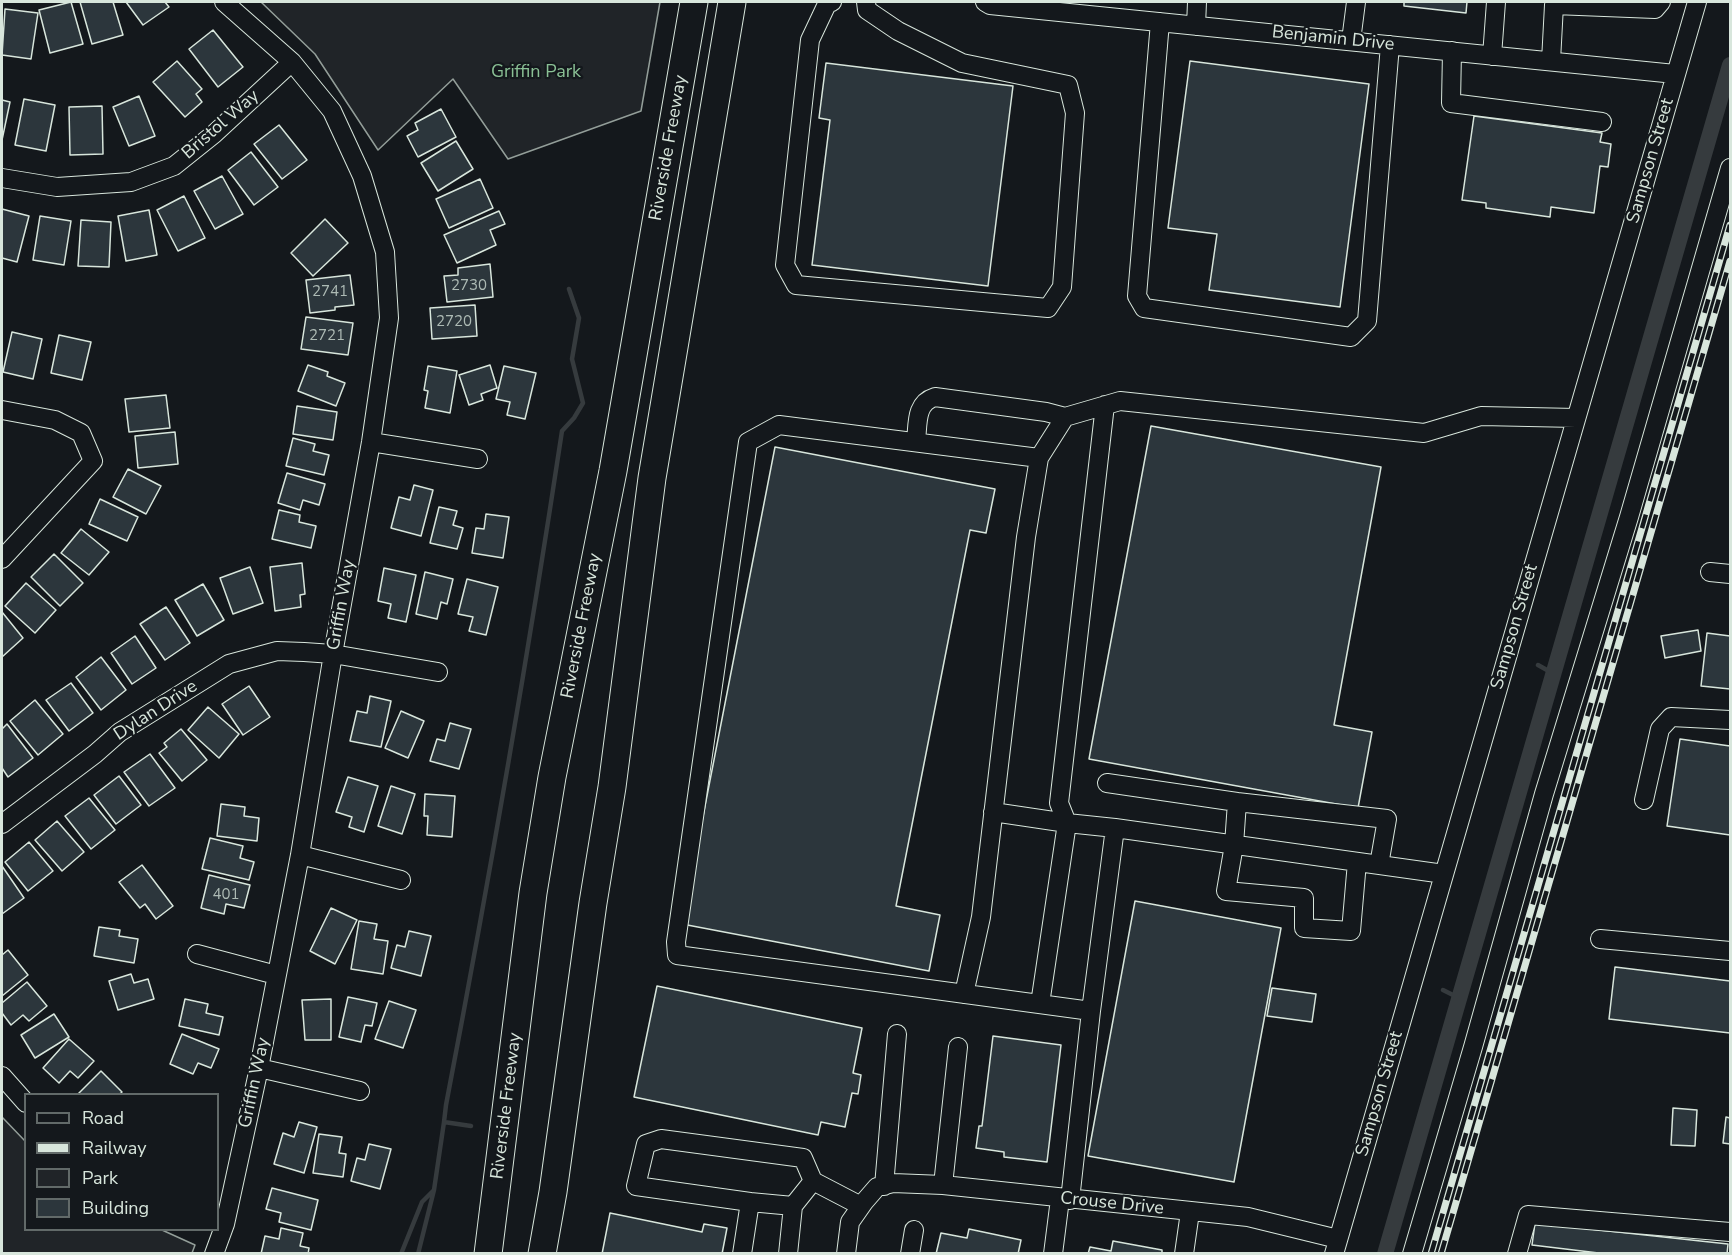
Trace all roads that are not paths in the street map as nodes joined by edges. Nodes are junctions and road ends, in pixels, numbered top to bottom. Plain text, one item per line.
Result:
1 (224, 2) edge
2 (694, 2) edge
3 (732, 2) edge
4 (832, 2) edge
5 (866, 2) edge
6 (1197, 2) edge
7 (1356, 2) edge
8 (1496, 2) edge
9 (1661, 2) edge
10 (1697, 2) edge
11 (987, 3) edge
12 (1554, 3) edge
13 (1082, 8) edge
14 (1160, 22) junction
15 (1196, 26) junction
16 (1351, 41) junction
17 (1390, 45) junction
18 (1452, 51) junction
19 (1492, 56) junction
20 (292, 62) junction
21 (1551, 62) junction
22 (1676, 74) junction
23 (1602, 122) dead end
24 (1731, 168) edge
25 (2, 178) edge
26 (1105, 405) junction
27 (2, 410) edge
28 (1065, 417) junction
29 (1576, 418) junction
30 (371, 442) junction
31 (916, 442) junction
32 (1039, 458) junction
33 (478, 459) dead end
34 (2, 559) edge
35 (1710, 572) dead end
36 (1731, 574) edge
37 (333, 654) junction
38 (438, 672) dead end
39 (1731, 720) edge
40 (1107, 783) dead end
41 (1644, 800) dead end
42 (1238, 802) junction
43 (993, 812) junction
44 (1067, 823) junction
45 (2, 824) edge
46 (1115, 828) junction
47 (1234, 845) junction
48 (300, 855) junction
49 (1357, 862) junction
50 (1379, 865) junction
51 (1444, 874) junction
52 (401, 880) dead end
53 (1600, 939) dead end
54 (1731, 951) edge
55 (197, 954) dead end
56 (276, 975) junction
57 (964, 994) junction
58 (1040, 1004) junction
59 (1090, 1011) junction
60 (897, 1034) dead end
61 (958, 1047) dead end
62 (259, 1068) junction
63 (2, 1076) edge
64 (360, 1091) dead end
65 (24, 1101) edge
66 (813, 1181) junction
67 (943, 1185) junction
68 (884, 1186) junction
69 (553, 1192) junction
70 (1065, 1199) junction
71 (750, 1202) junction
72 (793, 1206) junction
73 (861, 1206) junction
74 (1190, 1212) junction
75 (221, 1223) edge
76 (914, 1230) dead end
77 (1731, 1232) edge
78 (1336, 1246) edge
79 (214, 1254) edge
80 (488, 1254) edge
81 (542, 1254) edge
82 (547, 1254) edge
83 (742, 1254) edge
84 (788, 1254) edge
85 (846, 1254) edge
86 (910, 1254) edge
87 (1053, 1254) edge
88 (1184, 1254) edge
89 (1412, 1254) edge
90 (1517, 1254) edge

1 - 20 street, Griffin Way
2 - 80 highway, Riverside Freeway
3 - 69 highway
4 - 5 street
6 - 15 street
7 - 16 street
8 - 19 street
9 - 12 street
10 - 22 street, Sampson Street
11 - 13 street, Benjamin Drive
12 - 21 street
13 - 14 street, Benjamin Drive
14 - 15 street, Benjamin Drive
14 - 17 street
15 - 16 street, Benjamin Drive
16 - 17 street, Benjamin Drive
17 - 18 street, Benjamin Drive
18 - 19 street, Benjamin Drive
18 - 23 street
19 - 21 street, Benjamin Drive
20 - 25 street, Bristol Way
20 - 30 street, Griffin Way
21 - 22 street, Benjamin Drive
22 - 29 street, Sampson Street
24 - 89 street
26 - 28 street
26 - 29 street
26 - 44 street
27 - 34 street
28 - 31 street
28 - 32 street
29 - 51 street, Sampson Street
30 - 33 street
30 - 37 street, Griffin Way
31 - 32 street
31 - 57 street
32 - 43 street
35 - 36 street
37 - 38 street, Dylan Drive
37 - 45 street, Dylan Drive
37 - 48 street, Griffin Way
39 - 41 street
40 - 42 street
42 - 47 street
42 - 50 street
43 - 44 street
43 - 57 street
44 - 46 street
44 - 58 street
46 - 47 street
46 - 59 street
47 - 49 street
47 - 49 street
48 - 52 street
48 - 56 street, Griffin Way
49 - 50 street
50 - 51 street
51 - 78 street, Sampson Street
53 - 54 street
55 - 56 street
56 - 62 street, Griffin Way
57 - 58 street
58 - 59 street
59 - 70 street
60 - 68 street
61 - 67 street
62 - 64 street
62 - 75 street, Griffin Way
63 - 65 street
66 - 71 street
66 - 72 street
66 - 73 street
67 - 68 street, Crouse Drive
67 - 70 street, Crouse Drive
68 - 73 street
69 - 81 highway
69 - 82 highway
70 - 74 street, Crouse Drive
70 - 87 street
71 - 72 street
71 - 83 street
72 - 84 street
73 - 85 street
74 - 78 street, Crouse Drive
74 - 88 street
75 - 79 street, Griffin Way
76 - 86 street
77 - 90 street

